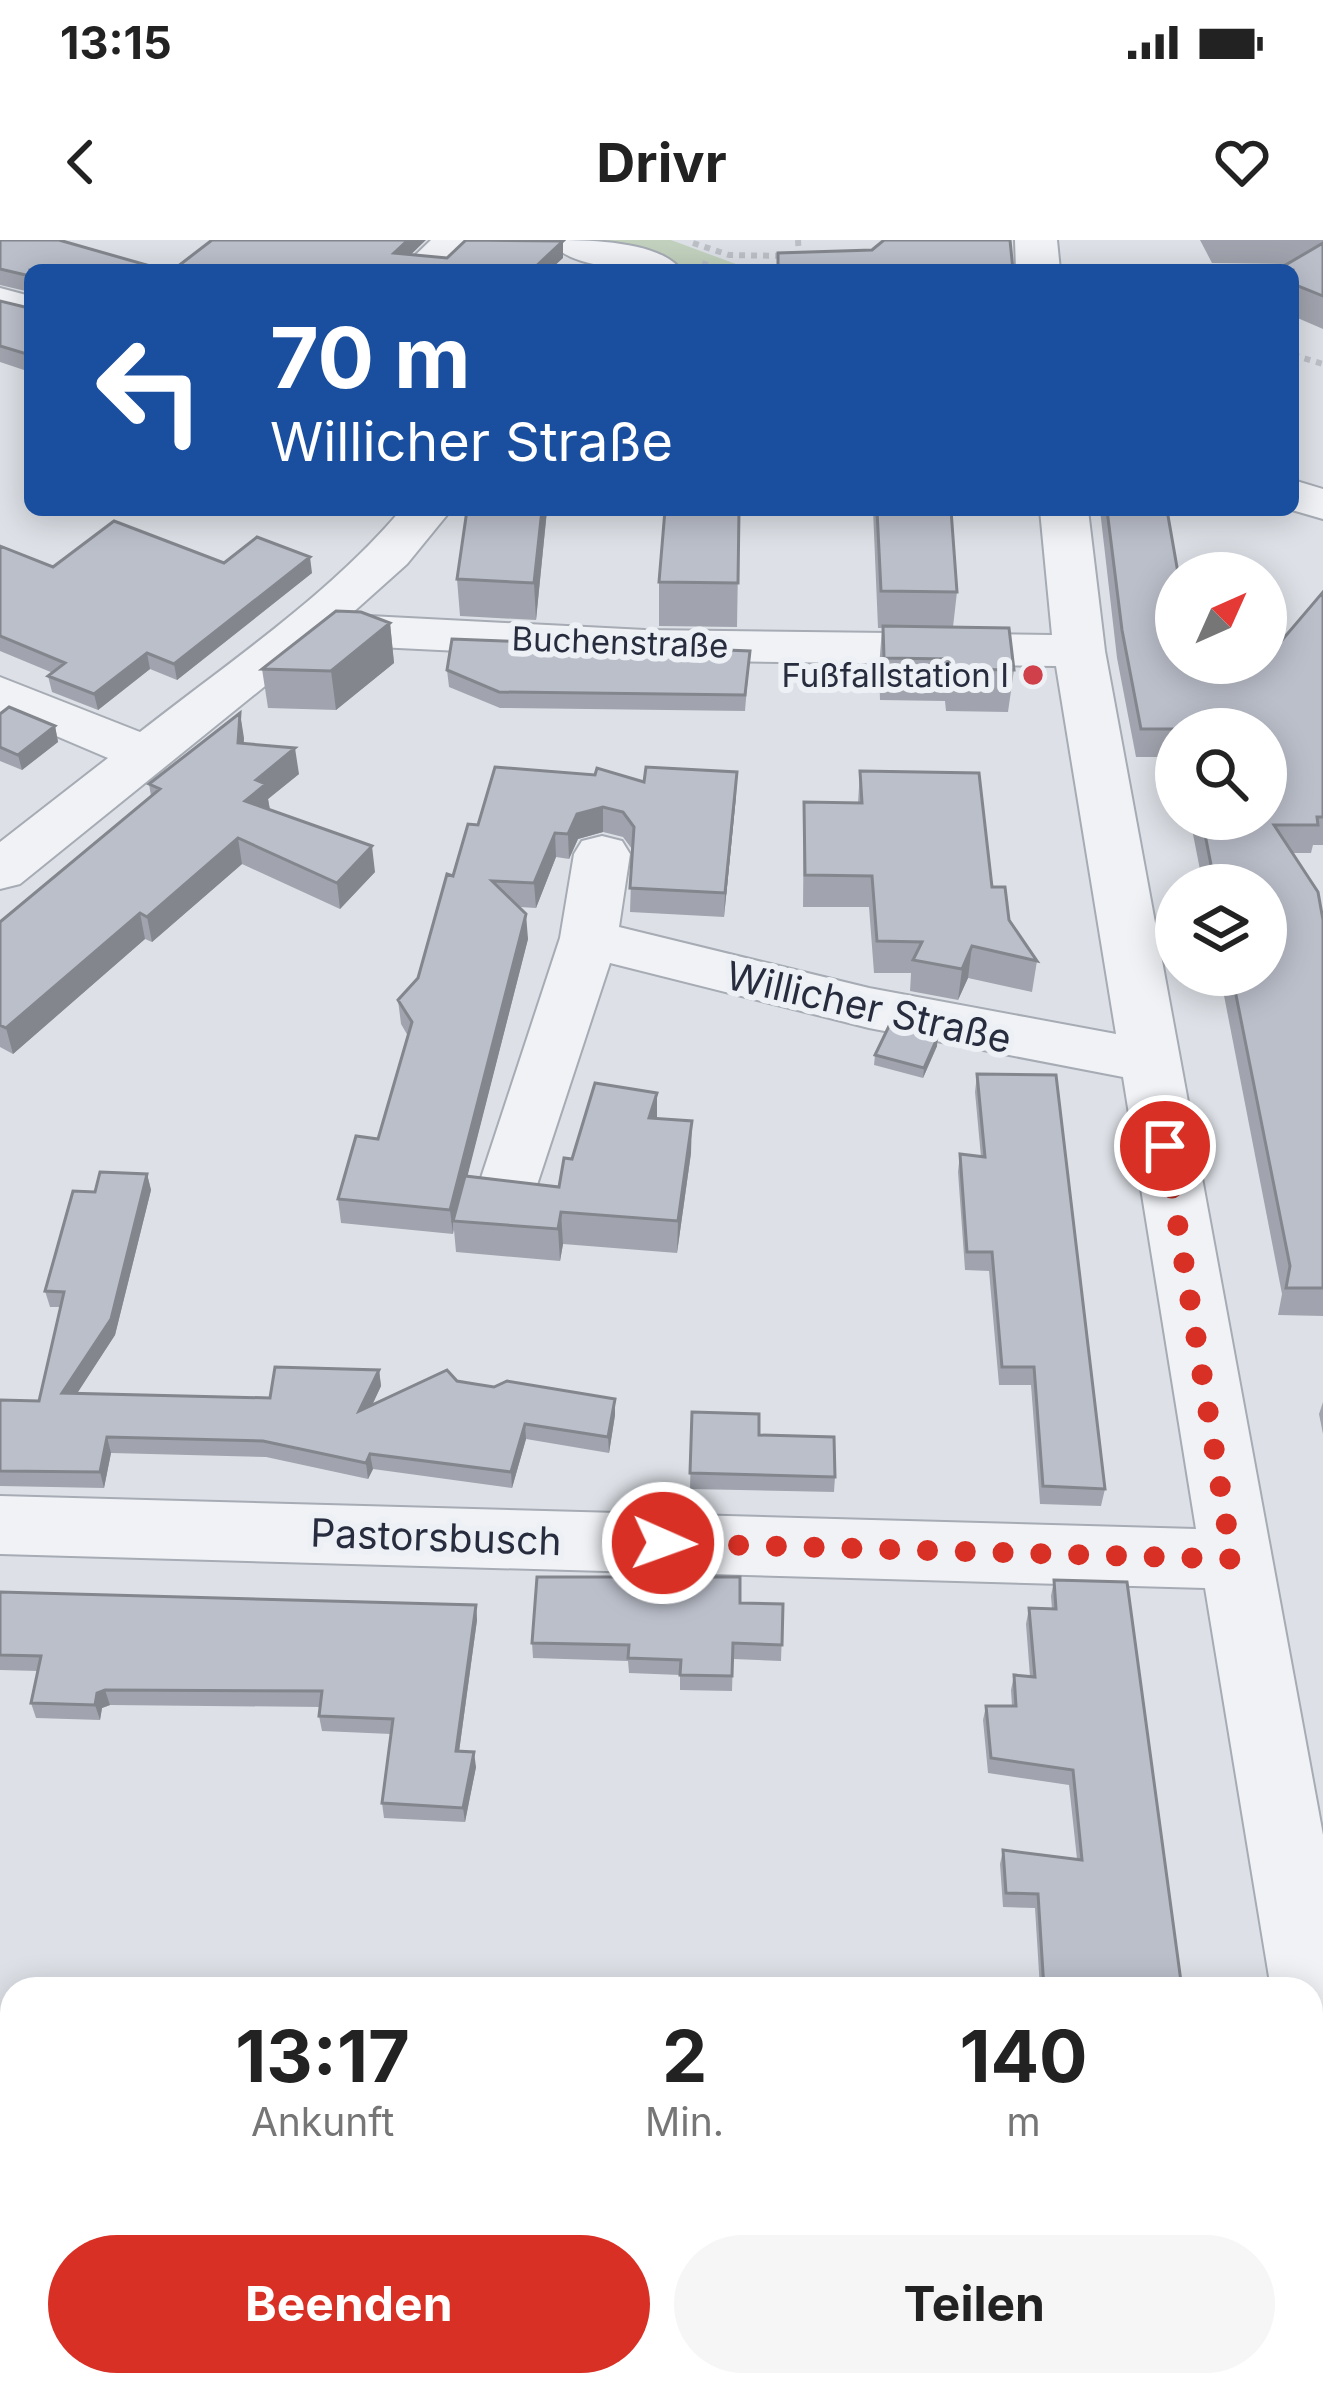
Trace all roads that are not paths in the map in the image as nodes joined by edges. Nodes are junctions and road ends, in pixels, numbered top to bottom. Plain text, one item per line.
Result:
1 (457, 240) edge
2 (570, 240) edge
3 (429, 264) edge
4 (641, 264) edge
5 (422, 516) edge
6 (1065, 516) edge
7 (305, 628) junction
8 (1078, 651) junction
9 (0, 693) edge
10 (148, 755) junction
11 (602, 854) dead end
12 (0, 871) edge
13 (589, 938) junction
14 (1152, 1060) junction
15 (511, 1181) edge
16 (0, 1525) edge
17 (1232, 1559) junction
18 (1309, 1977) edge

1 - 3 street
2 - 4 street
5 - 7 street
6 - 8 street
7 - 8 street, Buchenstraße
7 - 10 street
8 - 14 street
9 - 10 street
10 - 12 street
11 - 13 street
13 - 14 street, Willicher Straße
13 - 15 street
14 - 17 street
16 - 17 street, Pastorsbusch
17 - 18 street

